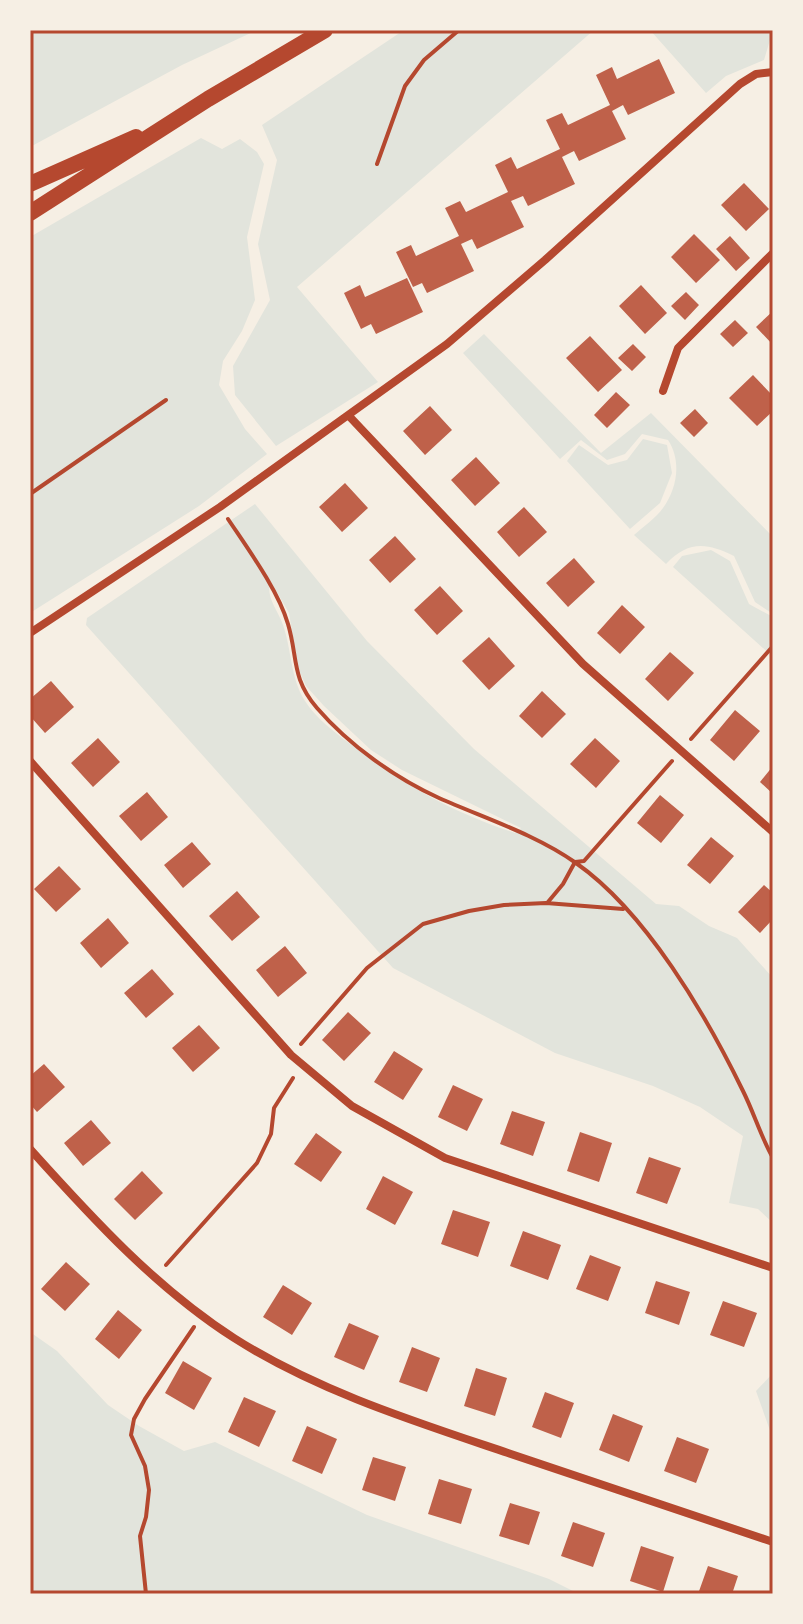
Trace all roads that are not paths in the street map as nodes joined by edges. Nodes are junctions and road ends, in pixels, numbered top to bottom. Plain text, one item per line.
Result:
1 (325, 30) edge
2 (773, 72) edge
3 (185, 115) junction
4 (30, 184) edge
5 (30, 213) edge
6 (773, 253) edge
7 (663, 391) dead end
8 (349, 416) junction
9 (30, 633) edge
10 (30, 761) edge
11 (773, 832) edge
12 (30, 1149) edge
13 (773, 1268) edge
14 (773, 1542) edge

1 - 3 main road
2 - 8 street
3 - 4 main road
3 - 5 main road
6 - 7 street
8 - 9 street
8 - 11 street
10 - 13 street
12 - 14 street

